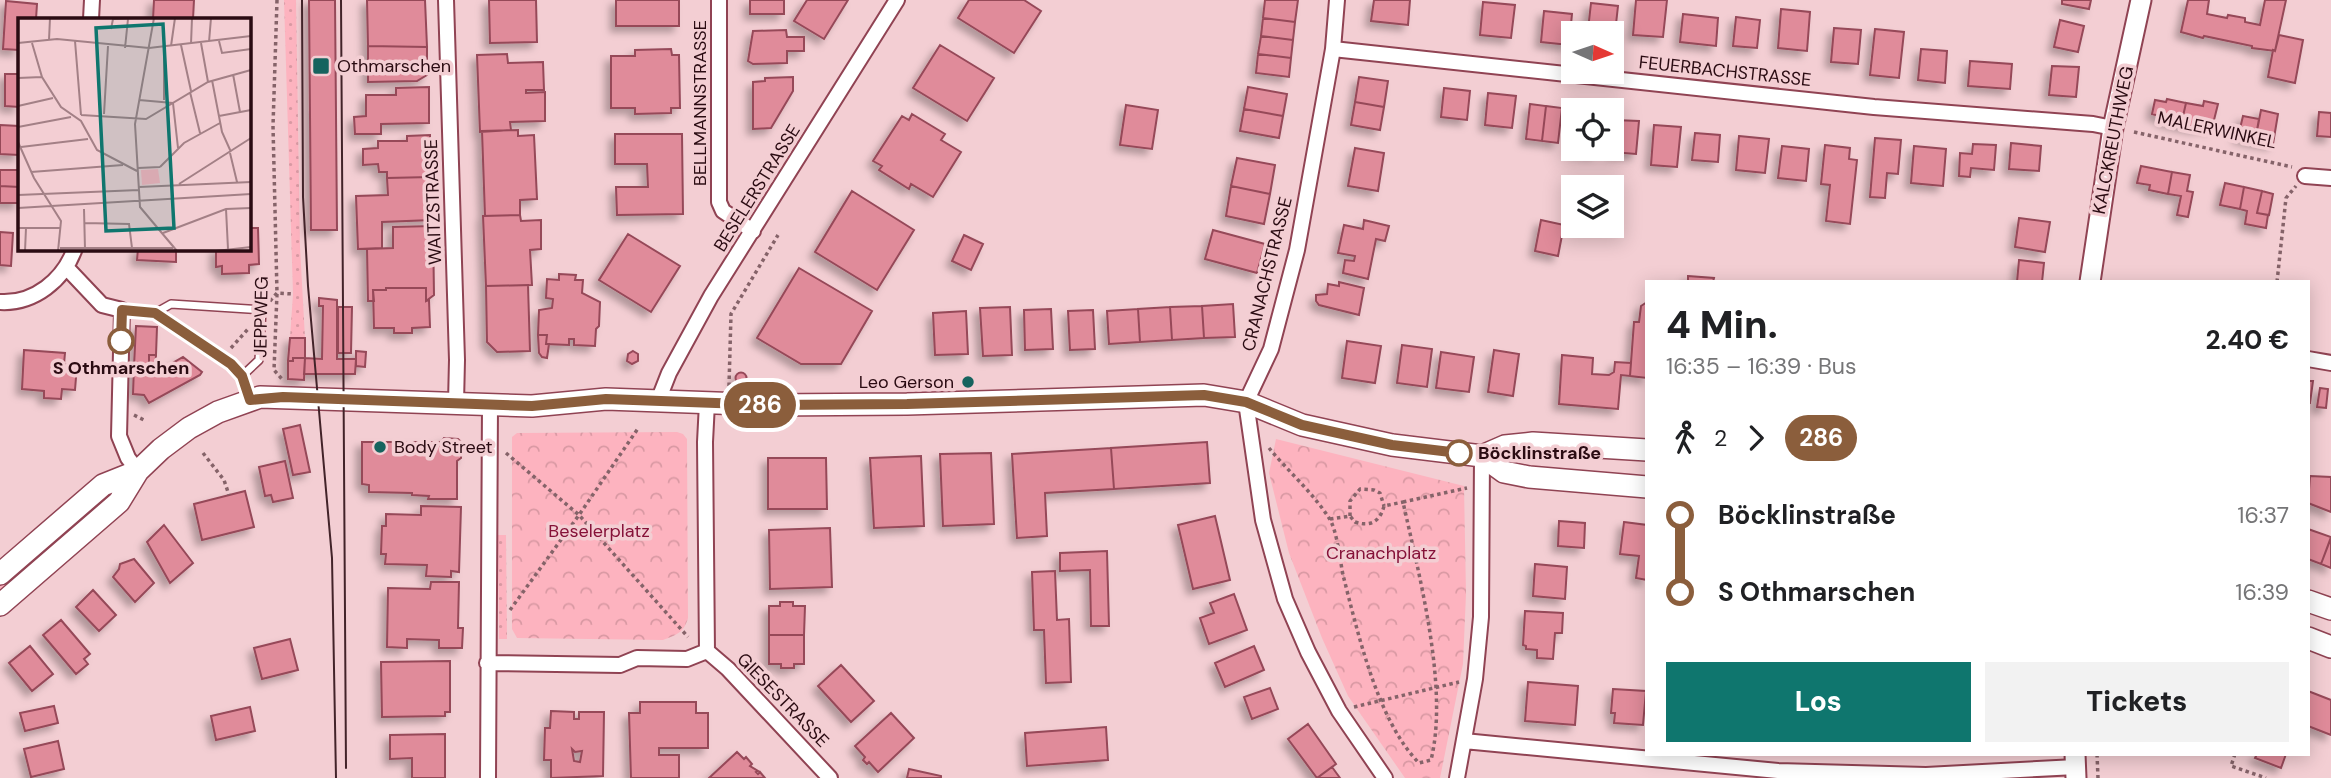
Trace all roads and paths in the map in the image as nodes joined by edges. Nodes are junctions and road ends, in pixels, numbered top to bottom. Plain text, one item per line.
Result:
1 (92, 0) edge
2 (277, 0) edge
3 (446, 0) edge
4 (719, 0) edge
5 (897, 0) edge
6 (1337, 0) edge
7 (2141, 0) edge
8 (91, 18) edge
9 (1333, 48) junction
10 (2113, 128) junction
11 (2134, 132) dead end
12 (2305, 176) junction
13 (2331, 178) edge
14 (753, 231) junction
15 (778, 235) dead end
16 (74, 250) edge
17 (66, 267) junction
18 (2090, 280) edge
19 (2277, 280) edge
20 (277, 293) junction
21 (293, 294) dead end
22 (0, 302) edge
23 (122, 310) junction
24 (261, 310) junction
25 (155, 313) junction
26 (261, 323) junction
27 (231, 348) dead end
28 (2310, 359) edge
29 (2331, 363) edge
30 (242, 376) junction
31 (283, 380) dead end
32 (729, 388) dead end
33 (250, 400) junction
34 (658, 401) junction
35 (1246, 402) junction
36 (456, 403) junction
37 (707, 403) junction
38 (490, 404) junction
39 (639, 427) dead end
40 (1264, 437) dead end
41 (1645, 450) edge
42 (203, 453) dead end
43 (506, 453) dead end
44 (1482, 456) junction
45 (138, 471) junction
46 (1645, 487) edge
47 (1471, 488) dead end
48 (229, 495) dead end
49 (1403, 502) junction
50 (1384, 506) junction
51 (579, 515) junction
52 (1350, 516) junction
53 (1330, 519) junction
54 (0, 574) edge
55 (2310, 602) edge
56 (0, 605) edge
57 (2331, 609) edge
58 (510, 610) dead end
59 (688, 637) dead end
60 (2310, 639) edge
61 (2331, 647) edge
62 (707, 652) junction
63 (487, 663) junction
64 (1475, 679) junction
65 (1435, 687) junction
66 (1382, 700) junction
67 (1339, 711) junction
68 (1464, 741) junction
69 (2097, 756) edge
70 (2234, 756) edge
71 (2076, 766) edge
72 (488, 778) edge
73 (830, 778) edge
74 (1385, 778) edge
75 (1457, 778) edge
76 (2098, 778) edge
77 (2266, 778) edge

1 - 8 street
2 - 20 path, JEPPWEG
3 - 36 street, WAITZSTRASSE
4 - 14 street, BELLMANNSTRASSE
5 - 14 street, BESELERSTRASSE
6 - 9 street, CRANACHSTRASSE
7 - 10 street, KALCKREUTHWEG
9 - 10 street, FEUERBACHSTRASSE
9 - 35 street, CRANACHSTRASSE
10 - 18 street, KALCKREUTHWEG
11 - 12 path, MALERWINKEL
12 - 13 street
12 - 19 path
14 - 34 street, BESELERSTRASSE
15 - 32 path
16 - 17 street
17 - 22 street
17 - 23 street
20 - 21 path
20 - 24 path
20 - 31 path, JEPPWEG
23 - 25 lane
23 - 45 street
24 - 25 lane
24 - 26 lane
25 - 30 lane
26 - 27 path
26 - 30 lane
28 - 29 street
30 - 33 lane
33 - 36 main road
33 - 45 main road
34 - 37 main road
34 - 38 main road
35 - 37 main road
35 - 44 main road
35 - 67 street
36 - 38 main road
37 - 62 street
38 - 63 street
39 - 51 path
40 - 53 path
41 - 44 main road
42 - 48 path
43 - 51 path
44 - 46 main road
44 - 64 street
45 - 54 main road
45 - 56 main road
47 - 49 path
49 - 50 path
49 - 65 path
50 - 52 path
50 - 52 path
51 - 58 path
51 - 59 path
52 - 53 path
53 - 66 path
55 - 57 main road
60 - 61 main road
62 - 63 street
62 - 73 street, GIESESTRASSE
63 - 72 street
64 - 65 path
64 - 68 street
65 - 66 path
65 - 66 path
66 - 67 path
67 - 74 street
68 - 71 street
68 - 75 street
69 - 76 path
70 - 77 path

